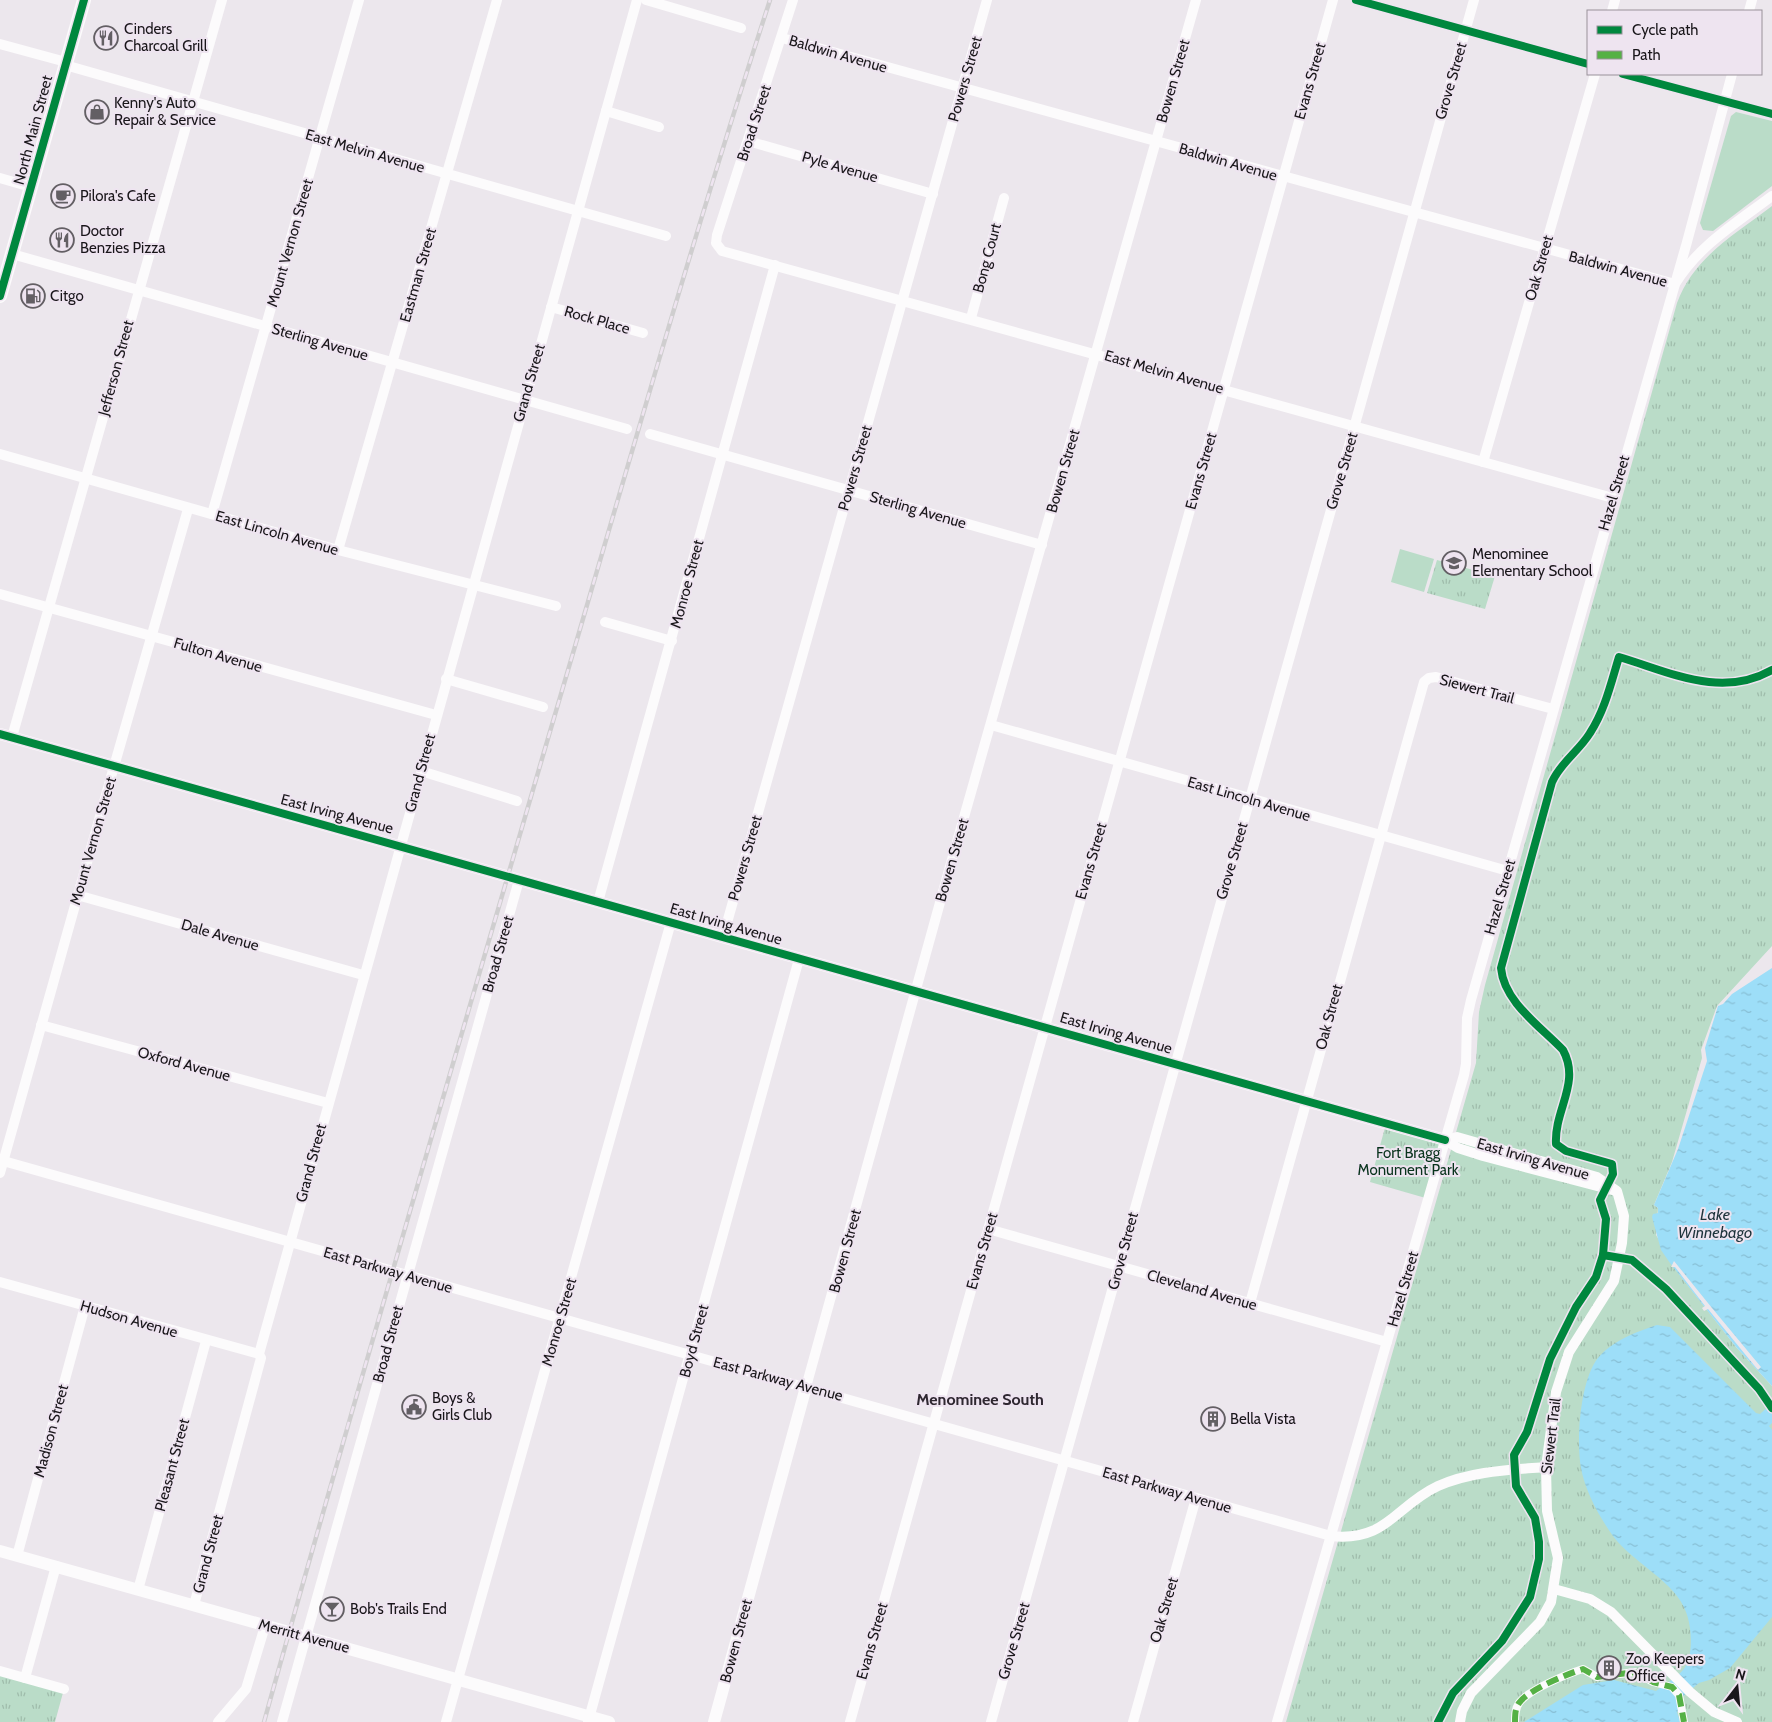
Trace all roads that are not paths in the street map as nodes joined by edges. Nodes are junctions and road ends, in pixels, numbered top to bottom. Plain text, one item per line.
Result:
1 (84, 0) edge
2 (222, 0) edge
3 (359, 0) edge
4 (497, 0) edge
5 (637, 0) edge
6 (646, 0) edge
7 (794, 0) edge
8 (987, 0) edge
9 (1196, 0) edge
10 (1333, 0) edge
11 (1356, 0) edge
12 (1474, 0) edge
13 (741, 28) dead end
14 (1466, 29) junction
15 (782, 38) junction
16 (0, 44) edge
17 (65, 64) junction
18 (1587, 64) edge
19 (1594, 75) edge
20 (1627, 75) edge
21 (1732, 75) edge
22 (962, 89) junction
23 (192, 102) junction
24 (1725, 102) junction
25 (606, 111) junction
26 (1772, 114) edge
27 (659, 127) dead end
28 (320, 138) junction
29 (748, 141) junction
30 (1156, 142) junction
31 (446, 174) junction
32 (1283, 177) junction
33 (0, 178) edge
34 (31, 187) junction
35 (933, 194) junction
36 (1772, 196) edge
37 (1004, 198) dead end
38 (578, 211) junction
39 (1413, 213) junction
40 (666, 236) dead end
41 (717, 245) joint
42 (1544, 250) junction
43 (12, 254) junction
44 (775, 265) junction
45 (1675, 284) junction
46 (138, 290) junction
47 (0, 293) edge
48 (902, 299) junction
49 (551, 307) junction
50 (971, 318) junction
51 (265, 326) junction
52 (643, 333) dead end
53 (1096, 353) junction
54 (393, 362) junction
55 (1224, 389) junction
56 (524, 400) junction
57 (1355, 426) junction
58 (627, 429) dead end
59 (650, 434) dead end
60 (0, 454) edge
61 (723, 455) junction
62 (1483, 462) junction
63 (85, 479) junction
64 (849, 490) junction
65 (1613, 498) junction
66 (188, 509) junction
67 (212, 514) junction
68 (1042, 545) junction
69 (338, 550) junction
70 (472, 586) junction
71 (0, 594) edge
72 (556, 606) dead end
73 (47, 607) junction
74 (605, 622) dead end
75 (151, 637) junction
76 (672, 641) junction
77 (446, 679) junction
78 (542, 707) dead end
79 (1553, 709) junction
80 (436, 715) junction
81 (991, 725) junction
82 (1409, 732) joint
83 (6, 736) edge
84 (1119, 760) junction
85 (114, 766) junction
86 (421, 772) junction
87 (1249, 799) junction
88 (517, 801) dead end
89 (1380, 836) junction
90 (401, 846) junction
91 (1508, 871) junction
92 (519, 880) junction
93 (77, 896) junction
94 (598, 902) junction
95 (671, 922) junction
96 (723, 937) junction
97 (799, 959) junction
98 (363, 975) junction
99 (915, 992) junction
100 (41, 1025) junction
101 (1045, 1027) junction
102 (1174, 1064) junction
103 (1306, 1101) junction
104 (328, 1103) junction
105 (1446, 1140) junction
106 (2, 1160) edge
107 (0, 1173) edge
108 (1617, 1192) joint
109 (988, 1229) junction
110 (290, 1241) junction
111 (1118, 1266) junction
112 (406, 1276) junction
113 (0, 1282) edge
114 (1250, 1303) junction
115 (85, 1306) junction
116 (560, 1319) junction
117 (206, 1341) junction
118 (1387, 1342) junction
119 (259, 1354) junction
120 (690, 1356) junction
121 (806, 1386) junction
122 (934, 1422) junction
123 (1064, 1461) junction
124 (1546, 1467) junction
125 (1196, 1498) junction
126 (1331, 1536) junction
127 (0, 1551) edge
128 (17, 1556) junction
129 (56, 1566) junction
130 (1554, 1589) junction
131 (138, 1590) junction
132 (194, 1605) junction
133 (265, 1626) junction
134 (307, 1637) junction
135 (0, 1671) edge
136 (25, 1678) junction
137 (459, 1678) junction
138 (64, 1689) dead end
139 (588, 1719) edge
140 (218, 1722) edge
141 (282, 1722) edge
142 (446, 1722) edge
143 (609, 1722) edge
144 (714, 1722) edge
145 (850, 1722) edge
146 (991, 1722) edge
147 (1133, 1722) edge
148 (1277, 1722) edge
149 (1460, 1722) edge
150 (1515, 1722) edge
151 (1684, 1722) edge
152 (1737, 1722) edge

1 - 17 main road, North Main Street
2 - 23 street, Jefferson Street
3 - 28 street, Mount Vernon Street
4 - 31 street, Eastman Street
5 - 25 street, Grand Street
6 - 13 street
7 - 15 street, Broad Street
8 - 22 street, Powers Street
9 - 30 street, Bowen Street
10 - 32 street, Evans Street
11 - 14 street
12 - 14 street, Grove Street
14 - 18 street
14 - 39 street, Grove Street
15 - 22 street, Baldwin Avenue
15 - 29 street, Broad Street
16 - 17 street, East Melvin Avenue
17 - 23 street, East Melvin Avenue
17 - 34 main road, North Main Street
19 - 42 street, Oak Street
20 - 24 street
21 - 24 street, Hazel Street
22 - 30 street, Baldwin Avenue
22 - 35 street, Powers Street
23 - 28 street, East Melvin Avenue
23 - 46 street, Jefferson Street
24 - 26 street
24 - 45 street, Hazel Street
25 - 27 street
25 - 38 street, Grand Street
28 - 31 street, East Melvin Avenue
28 - 51 street, Mount Vernon Street
29 - 35 street, Pyle Avenue
29 - 41 street, Broad Street
30 - 32 street, Baldwin Avenue
30 - 53 street, Bowen Street
31 - 38 street, East Melvin Avenue
31 - 54 street, Eastman Street
32 - 39 street, Baldwin Avenue
32 - 55 street, Evans Street
33 - 34 street
34 - 43 main road, North Main Street
35 - 48 street, Powers Street
36 - 45 street
37 - 50 street, Bong Court
38 - 40 street, East Melvin Avenue
38 - 49 street, Grand Street
39 - 42 street, Baldwin Avenue
39 - 57 street, Grove Street
41 - 44 street, East Melvin Avenue
42 - 45 street, Baldwin Avenue
42 - 62 street, Oak Street
43 - 46 street, Sterling Avenue
43 - 47 main road, North Main Street
44 - 48 street, East Melvin Avenue
44 - 61 street, Monroe Street
45 - 65 street, Hazel Street
46 - 51 street, Sterling Avenue
46 - 63 street, Jefferson Street
48 - 50 street, East Melvin Avenue
48 - 64 street, Powers Street
49 - 52 street, Rock Place
49 - 56 street, Grand Street
50 - 53 street, East Melvin Avenue
51 - 54 street, Sterling Avenue
51 - 67 street, Mount Vernon Street
53 - 55 street, East Melvin Avenue
53 - 68 street, Bowen Street
54 - 56 street, Sterling Avenue
54 - 69 street, Eastman Street
55 - 57 street, East Melvin Avenue
55 - 84 street, Evans Street
56 - 58 street, Sterling Avenue
56 - 70 street, Grand Street
57 - 62 street, East Melvin Avenue
57 - 87 street, Grove Street
59 - 61 street, Sterling Avenue
60 - 63 street, East Lincoln Avenue
61 - 64 street, Sterling Avenue
61 - 76 street, Monroe Street
62 - 65 street, East Melvin Avenue
63 - 66 street, East Lincoln Avenue
63 - 73 street, Jefferson Street
64 - 68 street, Sterling Avenue
64 - 96 street, Powers Street
65 - 79 street, Hazel Street
66 - 67 street, East Lincoln Avenue
66 - 75 street, Mount Vernon Street
67 - 69 street, East Lincoln Avenue
68 - 81 street, Bowen Street
69 - 70 street, East Lincoln Avenue
70 - 72 street, East Lincoln Avenue
70 - 77 street, Grand Street
71 - 73 street, Fulton Avenue
73 - 75 street, Fulton Avenue
73 - 83 street, Jefferson Street
74 - 76 street
75 - 80 street, Fulton Avenue
75 - 85 street, Mount Vernon Street
76 - 94 street, Monroe Street
77 - 78 street
77 - 80 street, Grand Street
79 - 82 street, Siewert Trail
79 - 91 street, Hazel Street
80 - 86 street, Grand Street
81 - 84 street, East Lincoln Avenue
81 - 99 street, Bowen Street
82 - 89 street, Oak Street
83 - 85 street, East Irving Avenue
84 - 87 street, East Lincoln Avenue
84 - 101 street, Evans Street
85 - 90 street, East Irving Avenue
85 - 93 street, Mount Vernon Street
86 - 88 street
86 - 90 street, Grand Street
87 - 89 street, East Lincoln Avenue
87 - 102 street, Grove Street
89 - 91 street, East Lincoln Avenue
89 - 103 street, Oak Street
90 - 92 street, East Irving Avenue
90 - 98 street, Grand Street
91 - 105 street, Hazel Street
92 - 94 street, East Irving Avenue
92 - 112 street, Broad Street
93 - 98 street, Dale Avenue
93 - 100 street, Mount Vernon Street
94 - 95 street, East Irving Avenue
95 - 96 street, East Irving Avenue
95 - 116 street, Monroe Street
96 - 97 street, East Irving Avenue
97 - 99 street, East Irving Avenue
97 - 120 street, Boyd Street
98 - 104 street, Grand Street
99 - 101 street, East Irving Avenue
99 - 121 street, Bowen Street
100 - 104 street, Oxford Avenue
100 - 106 street, Mount Vernon Street
101 - 102 street, East Irving Avenue
101 - 109 street, Evans Street
102 - 103 street, East Irving Avenue
102 - 111 street, Grove Street
103 - 105 street, East Irving Avenue
103 - 114 street, Oak Street
104 - 110 street, Grand Street
105 - 108 street, East Irving Avenue
105 - 118 street, Hazel Street
106 - 107 street, Mount Vernon Street
106 - 110 street, East Parkway Avenue
108 - 124 street, Siewert Trail
109 - 111 street, Cleveland Avenue
109 - 122 street, Evans Street
110 - 112 street, East Parkway Avenue
110 - 119 street, Grand Street
111 - 114 street, Cleveland Avenue
111 - 123 street, Grove Street
112 - 116 street, East Parkway Avenue
112 - 134 street, Broad Street
113 - 115 street, Hudson Avenue
114 - 118 street, Cleveland Avenue
115 - 117 street, Hudson Avenue
115 - 128 street, Madison Street
116 - 120 street, East Parkway Avenue
116 - 137 street, Monroe Street
117 - 119 street, Hudson Avenue
117 - 131 street, Pleasant Street
118 - 126 street, Hazel Street
119 - 132 street, Grand Street
120 - 121 street, East Parkway Avenue
120 - 139 street, Boyd Street
121 - 122 street, East Parkway Avenue
121 - 144 street, Bowen Street
122 - 123 street, East Parkway Avenue
122 - 145 street, Evans Street
123 - 125 street, East Parkway Avenue
123 - 146 street, Grove Street
124 - 126 street, East Parkway Avenue
124 - 130 street, Siewert Trail
125 - 126 street, East Parkway Avenue
125 - 147 street, Oak Street
126 - 148 street, Hazel Street
127 - 128 street, Merritt Avenue
128 - 129 street, Merritt Avenue
129 - 131 street, Merritt Avenue
129 - 136 street
130 - 149 street, Siewert Trail
130 - 152 street
131 - 132 street, Merritt Avenue
132 - 133 street, Merritt Avenue
133 - 134 street, Merritt Avenue
133 - 140 street
134 - 137 street, Merritt Avenue
134 - 141 street, Broad Street
135 - 136 street
136 - 138 street
137 - 139 street, Merritt Avenue
137 - 142 street, Monroe Street
139 - 143 street, Merritt Avenue
150 - 151 street

